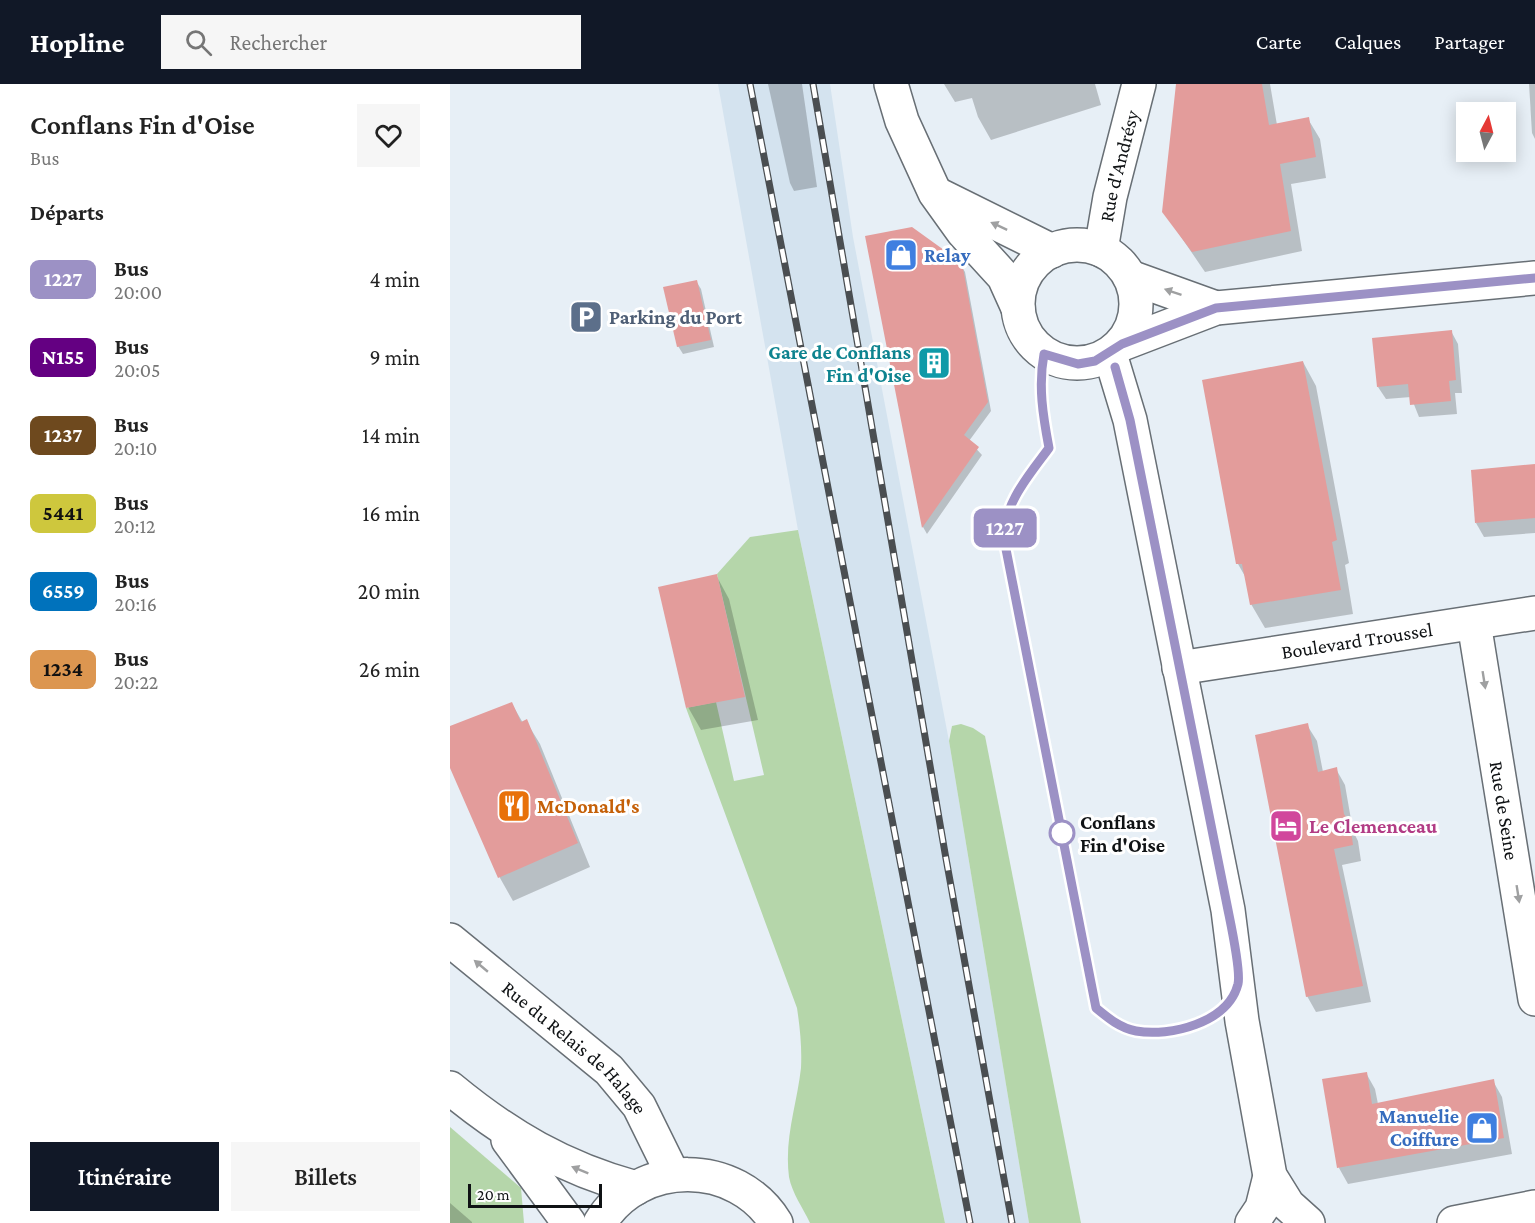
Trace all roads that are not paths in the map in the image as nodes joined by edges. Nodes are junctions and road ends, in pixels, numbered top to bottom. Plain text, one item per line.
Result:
1 (891, 84) edge
2 (1139, 84) edge
3 (935, 193) junction
4 (1101, 250) junction
5 (1052, 251) junction
6 (1130, 277) junction
7 (1535, 278) edge
8 (1018, 308) junction
9 (1216, 308) junction
10 (1116, 349) junction
11 (1535, 613) edge
12 (1474, 622) junction
13 (1179, 668) junction
14 (450, 940) edge
15 (1535, 999) edge
16 (450, 1088) edge
17 (498, 1127) junction
18 (673, 1175) junction
19 (1270, 1176) junction
20 (636, 1188) junction
21 (1535, 1207) edge
22 (570, 1223) edge
23 (600, 1223) edge
24 (776, 1223) edge
25 (1252, 1223) edge
26 (1308, 1223) edge
27 (1454, 1223) edge

1 - 3 street
2 - 4 street, Rue d'Andrésy
5 -> 3 street
3 - 8 street
4 - 5 street
4 - 6 street
5 - 8 street
9 -> 6 street
6 - 10 street
7 - 9 street
8 - 10 street
9 - 10 street
10 - 13 street
11 - 12 street, Boulevard Troussel
12 - 13 street, Boulevard Troussel
12 -> 15 street, Rue de Seine
13 - 19 street
18 -> 14 street, Rue du Relais de Halage
16 - 17 street
20 -> 17 street
17 - 22 street
18 - 20 street
18 - 24 street
19 - 25 street
19 - 26 street
20 - 23 street
21 - 27 street

